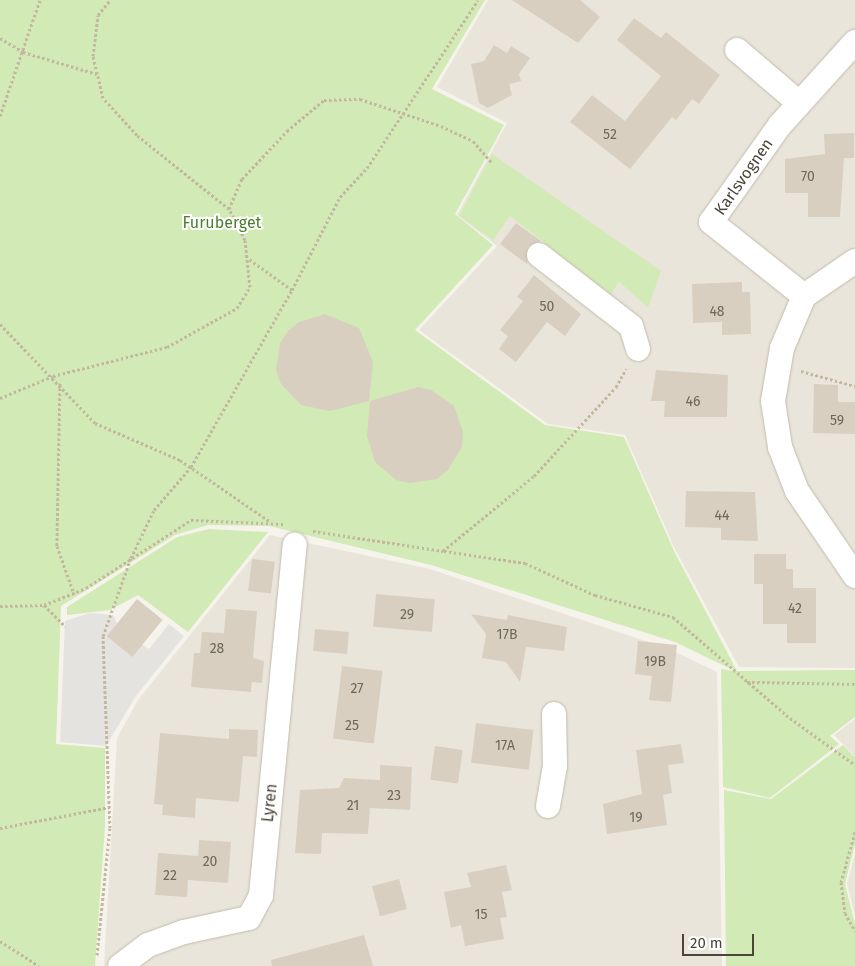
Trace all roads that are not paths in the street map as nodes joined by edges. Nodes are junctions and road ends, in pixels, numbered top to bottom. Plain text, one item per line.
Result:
1 (855, 42) edge
2 (737, 50) dead end
3 (799, 103) junction
4 (539, 255) dead end
5 (855, 260) edge
6 (804, 296) junction
7 (638, 349) road end
8 (295, 533) road end
9 (855, 576) edge
10 (554, 714) dead end
11 (548, 806) dead end
12 (120, 966) edge

1 - 3 street, Karlsvognen
2 - 3 street
3 - 6 street, Karlsvognen
4 - 7 street
5 - 6 street
6 - 9 street
8 - 12 street, Lyren
10 - 11 street

